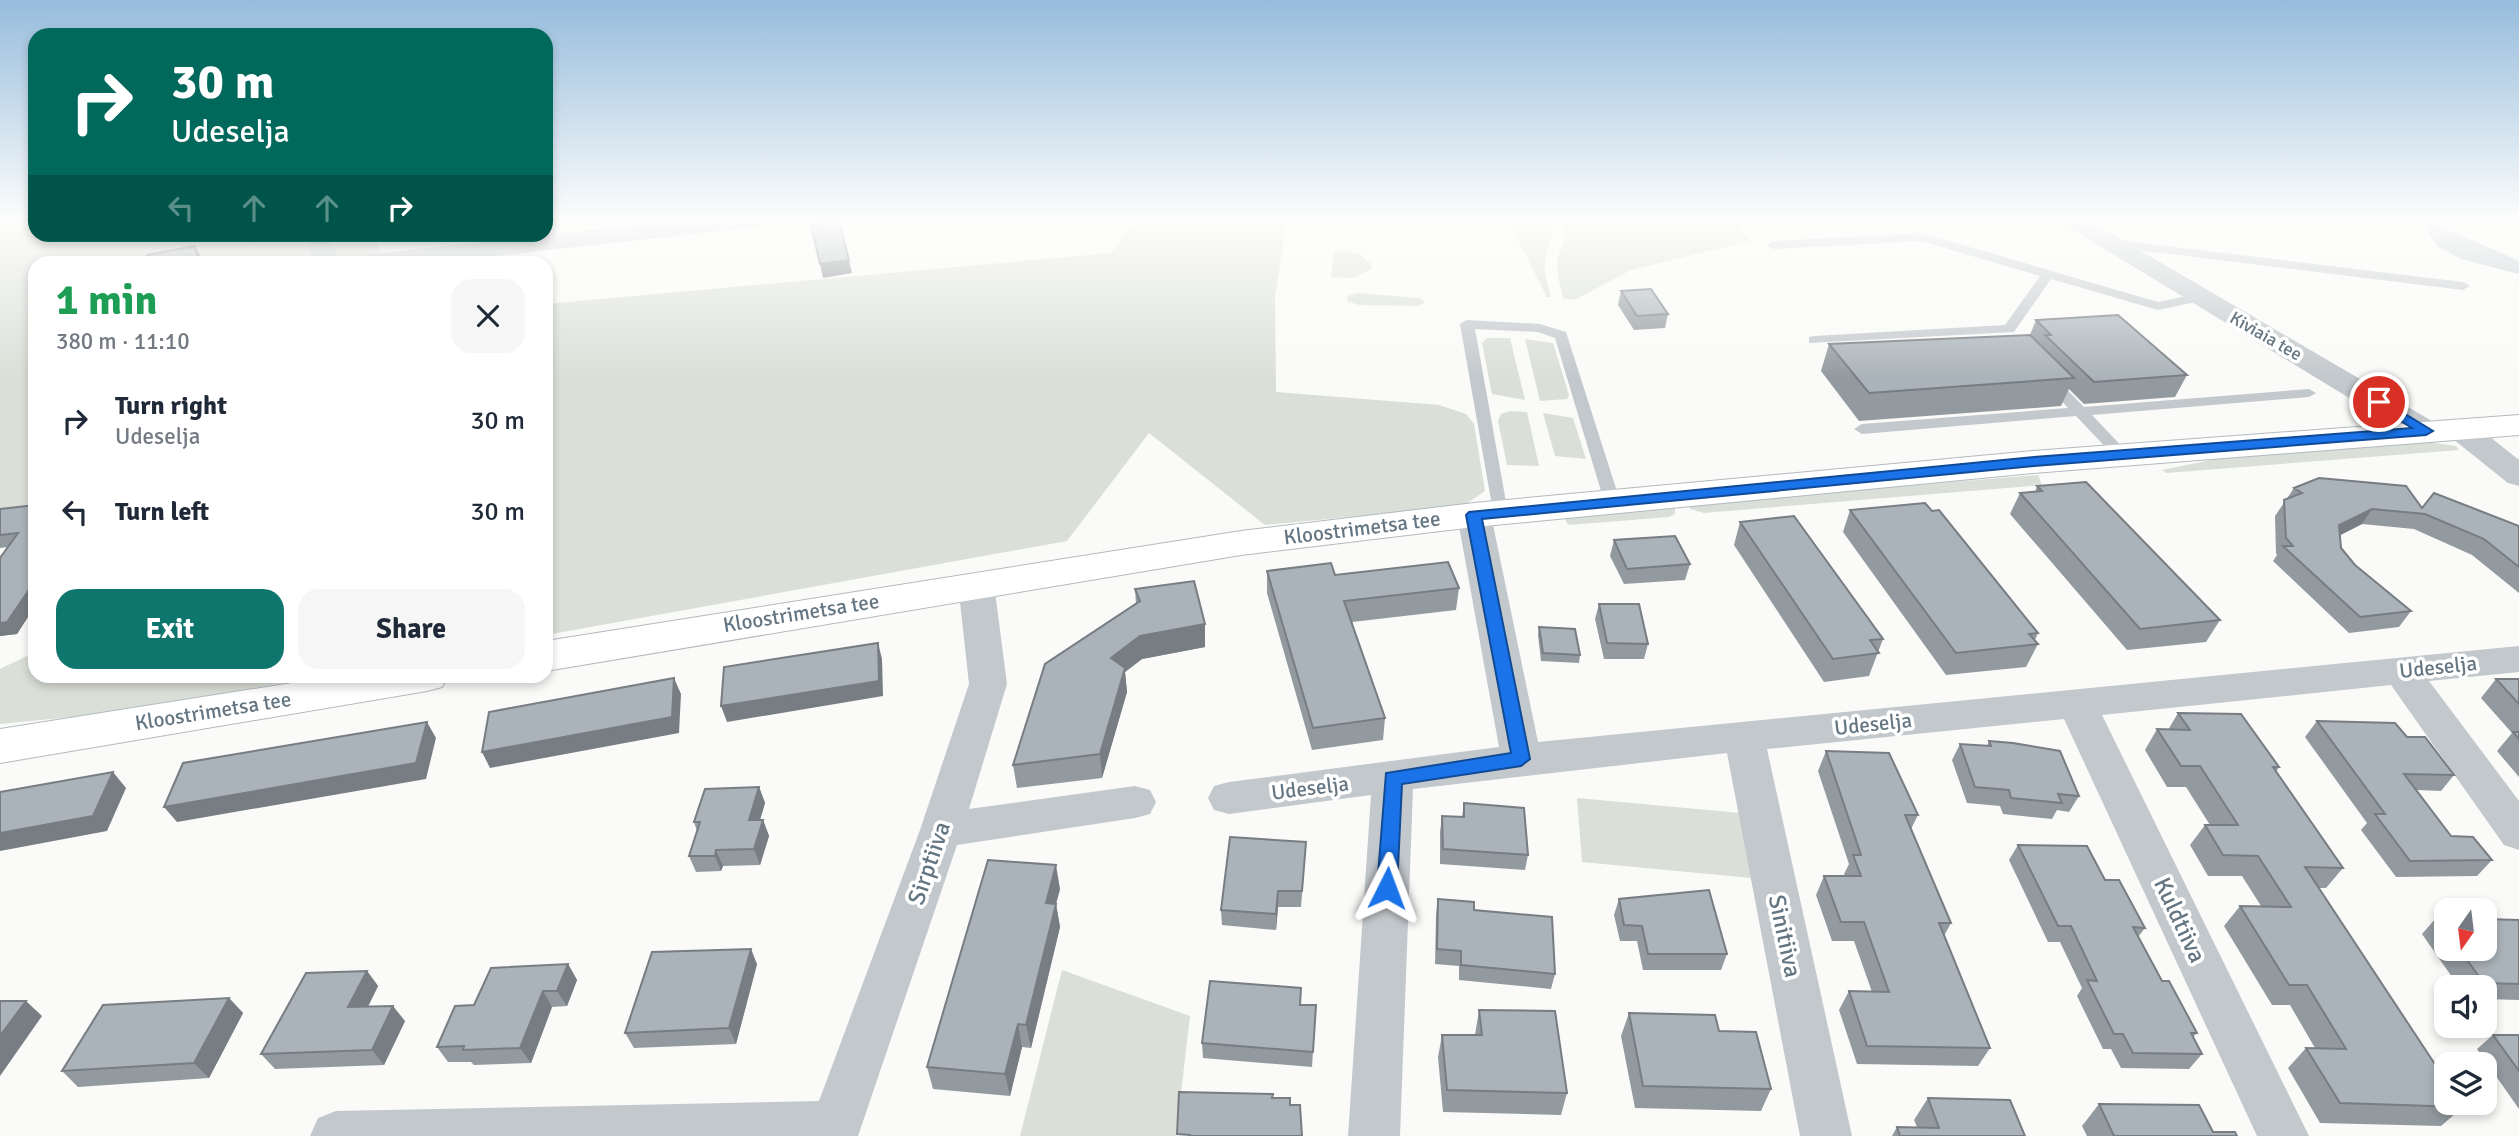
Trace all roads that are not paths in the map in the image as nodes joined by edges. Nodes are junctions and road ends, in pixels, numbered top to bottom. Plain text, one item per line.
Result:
1 (2045, 273) edge
2 (2158, 273) edge
3 (2358, 273) edge
4 (2048, 274) junction
5 (2463, 286) dead end
6 (2200, 298) junction
7 (1814, 340) dead end
8 (2037, 366) edge
9 (2309, 393) dead end
10 (2080, 412) junction
11 (2519, 425) edge
12 (1862, 429) dead end
13 (2443, 430) junction
14 (2122, 455) junction
15 (2519, 476) edge
16 (1612, 501) junction
17 (1487, 514) junction
18 (976, 584) junction
19 (553, 655) edge
20 (2519, 659) edge
21 (2401, 671) junction
22 (384, 683) edge
23 (2077, 704) junction
24 (1744, 737) junction
25 (0, 746) edge
26 (1521, 759) junction
27 (1393, 778) junction
28 (1229, 798) dead end
29 (1135, 802) dead end
30 (941, 831) junction
31 (2519, 833) edge
32 (834, 1130) edge
33 (336, 1136) edge
34 (1374, 1136) edge
35 (1826, 1136) edge
36 (2283, 1136) edge

1 - 4 lane
2 - 6 street, Kiviaia tee
3 - 5 lane
4 - 6 lane
4 - 7 lane
6 - 13 street, Kiviaia tee
8 - 10 lane
9 - 10 lane
10 - 12 lane
10 - 14 lane
11 - 13 main road, Kloostrimetsa tee
13 - 14 main road, Kloostrimetsa tee
13 - 15 street, Kiviaia tee
14 - 16 main road, Kloostrimetsa tee
16 - 17 main road, Kloostrimetsa tee
16 - 17 lane
17 - 18 main road, Kloostrimetsa tee
17 - 26 street
18 - 19 main road, Kloostrimetsa tee
18 - 30 street, Sirptiiva
20 - 21 street, Udeselja
21 - 23 street, Udeselja
21 - 31 street
22 - 25 main road, Kloostrimetsa tee
23 - 24 street, Udeselja
23 - 36 street, Kuldtiiva
24 - 26 street, Udeselja
24 - 35 street, Sinitiiva
26 - 27 street, Udeselja
27 - 28 street, Udeselja
27 - 34 street
29 - 30 street
30 - 32 street, Sirptiiva
32 - 33 street

